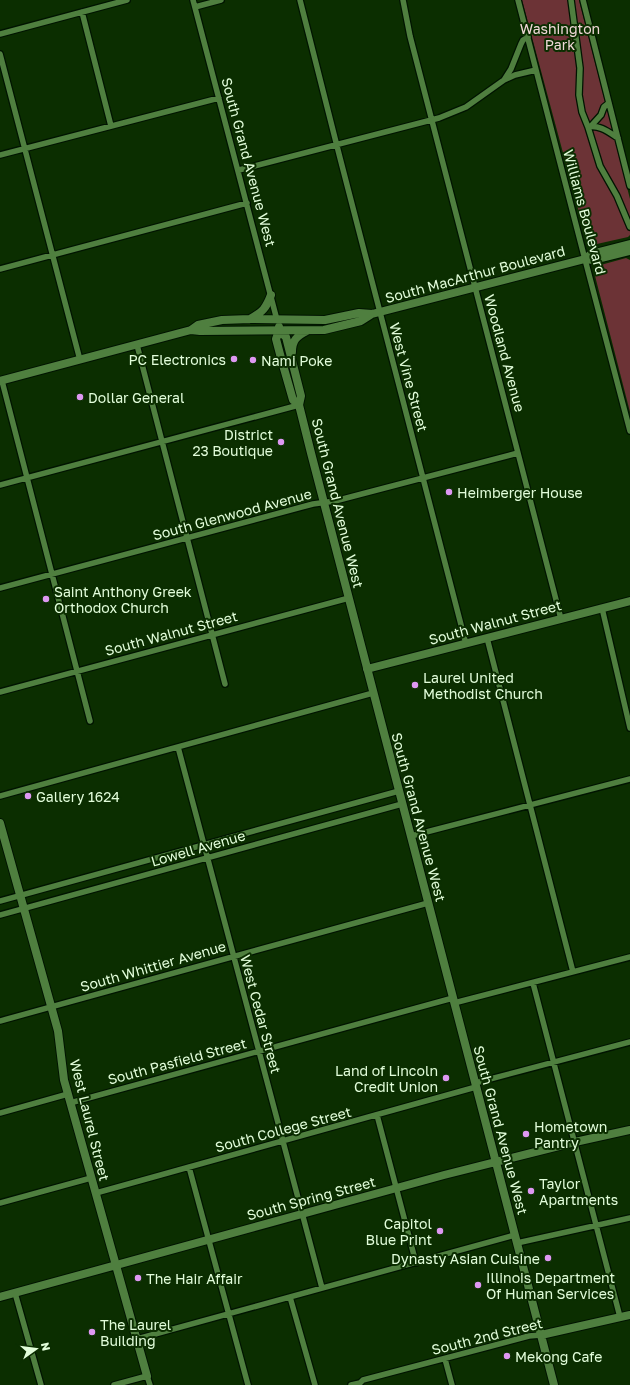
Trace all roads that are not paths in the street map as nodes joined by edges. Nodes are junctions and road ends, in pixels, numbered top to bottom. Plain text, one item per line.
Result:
1 (127, 0) edge
2 (194, 0) edge
3 (221, 0) edge
4 (300, 0) edge
5 (404, 0) edge
6 (518, 0) edge
7 (571, 0) edge
8 (583, 0) edge
9 (195, 7) junction
10 (82, 12) junction
11 (0, 34) edge
12 (528, 37) junction
13 (0, 54) edge
14 (536, 70) junction
15 (504, 80) junction
16 (219, 98) junction
17 (610, 102) junction
18 (432, 120) junction
19 (111, 126) junction
20 (590, 126) junction
21 (618, 138) junction
22 (336, 144) junction
23 (25, 149) junction
24 (0, 156) edge
25 (239, 170) junction
26 (630, 186) edge
27 (247, 203) junction
28 (630, 227) edge
29 (630, 244) edge
30 (630, 251) edge
31 (53, 254) junction
32 (585, 259) junction
33 (0, 268) edge
34 (475, 287) junction
35 (271, 295) junction
36 (376, 313) junction
37 (250, 319) junction
38 (277, 320) junction
39 (191, 330) junction
40 (279, 331) junction
41 (309, 331) junction
42 (137, 345) junction
43 (80, 360) junction
44 (293, 363) junction
45 (1, 381) edge
46 (299, 405) junction
47 (630, 431) edge
48 (162, 442) junction
49 (518, 453) junction
50 (28, 478) junction
51 (422, 478) junction
52 (0, 485) edge
53 (324, 502) junction
54 (187, 538) junction
55 (52, 574) junction
56 (0, 588) edge
57 (349, 598) junction
58 (630, 601) edge
59 (602, 608) junction
60 (561, 619) junction
61 (212, 635) junction
62 (486, 638) junction
63 (466, 644) junction
64 (367, 669) junction
65 (77, 671) junction
66 (225, 684) dead end
67 (0, 692) edge
68 (373, 693) junction
69 (90, 720) dead end
70 (630, 728) edge
71 (178, 747) junction
72 (630, 779) edge
73 (399, 791) junction
74 (0, 796) edge
75 (402, 804) junction
76 (530, 805) junction
77 (0, 823) edge
78 (411, 836) junction
79 (204, 845) junction
80 (208, 858) junction
81 (20, 896) junction
82 (0, 901) edge
83 (428, 903) junction
84 (24, 909) junction
85 (0, 915) edge
86 (233, 956) junction
87 (630, 957) edge
88 (573, 972) junction
89 (533, 982) junction
90 (454, 1000) junction
91 (51, 1006) junction
92 (0, 1021) edge
93 (630, 1042) edge
94 (259, 1051) junction
95 (554, 1062) junction
96 (476, 1085) junction
97 (68, 1094) junction
98 (70, 1103) junction
99 (0, 1113) edge
100 (377, 1115) junction
101 (630, 1130) edge
102 (282, 1141) junction
103 (575, 1142) junction
104 (496, 1162) junction
105 (189, 1167) junction
106 (91, 1178) junction
107 (396, 1188) junction
108 (96, 1193) junction
109 (0, 1203) edge
110 (302, 1214) junction
111 (630, 1218) edge
112 (597, 1226) junction
113 (515, 1235) junction
114 (209, 1240) junction
115 (517, 1244) junction
116 (416, 1263) junction
117 (116, 1266) junction
118 (322, 1288) junction
119 (15, 1293) junction
120 (0, 1297) edge
121 (290, 1297) junction
122 (229, 1314) junction
123 (630, 1315) edge
124 (620, 1317) junction
125 (541, 1335) junction
126 (137, 1339) junction
127 (445, 1359) junction
128 (147, 1376) junction
129 (41, 1385) edge
130 (114, 1385) edge
131 (150, 1385) edge
132 (248, 1385) edge
133 (315, 1385) edge
134 (353, 1385) edge
135 (452, 1385) edge
136 (554, 1385) edge

1 - 10 street
2 - 9 street, South Grand Avenue West
3 - 9 street
4 - 22 street, West Vine Street
5 - 18 street, Woodland Avenue
6 - 12 street, Williams Boulevard
7 - 20 street, Williams Boulevard
8 - 17 street
9 - 16 street, South Grand Avenue West
10 - 11 street
10 - 19 street
12 - 14 street, Williams Boulevard
12 - 15 street
13 - 23 street
14 - 15 street
14 - 32 street, Williams Boulevard
15 - 18 street
16 - 19 street
16 - 25 street, South Grand Avenue West
17 - 20 street
17 - 21 street
18 - 22 street
18 - 34 street, Woodland Avenue
19 - 23 street
20 - 21 street
20 - 28 street, Williams Boulevard
21 - 26 street
22 - 25 street
22 - 36 street, West Vine Street
23 - 24 street
23 - 31 street
25 - 27 street, South Grand Avenue West
27 - 31 street
27 - 35 street, South Grand Avenue West
29 - 32 main road, South MacArthur Boulevard
30 - 32 main road, South MacArthur Boulevard
31 - 33 street
31 - 43 street
32 - 34 main road, South MacArthur Boulevard
32 - 47 street, Williams Boulevard
34 - 36 main road, South MacArthur Boulevard
34 - 49 street, Woodland Avenue
35 - 37 main road
35 - 38 street, South Grand Avenue West
36 - 38 main road, South MacArthur Boulevard
36 - 41 main road, South MacArthur Boulevard
36 - 51 street, West Vine Street
37 - 38 main road, South MacArthur Boulevard
37 - 39 main road, South MacArthur Boulevard
38 - 40 main road, South Grand Avenue West
39 - 40 main road, South MacArthur Boulevard
39 - 42 main road, South MacArthur Boulevard
40 - 41 main road, South MacArthur Boulevard
40 - 44 main road, South Grand Avenue West
40 - 46 main road, South Grand Avenue West
41 - 44 main road
42 - 43 main road, South MacArthur Boulevard
42 - 48 street
43 - 45 main road, South MacArthur Boulevard
44 - 46 main road, South Grand Avenue West
45 - 50 street
46 - 48 street
46 - 53 main road, South Grand Avenue West
48 - 50 street
48 - 54 street
49 - 51 street, South Glenwood Avenue
49 - 60 street, Woodland Avenue
50 - 52 street
50 - 55 street
51 - 53 street, South Glenwood Avenue
51 - 63 street, West Vine Street
53 - 54 street, South Glenwood Avenue
53 - 57 main road, South Grand Avenue West
54 - 55 street, South Glenwood Avenue
54 - 61 street
55 - 56 street, South Glenwood Avenue
55 - 65 street
57 - 61 street, South Walnut Street
57 - 64 main road, South Grand Avenue West
58 - 59 main road, South Walnut Street
59 - 60 main road, South Walnut Street
59 - 70 street
60 - 62 main road, South Walnut Street
61 - 65 street, South Walnut Street
61 - 66 street
62 - 63 main road, South Walnut Street
62 - 76 street
63 - 64 main road, South Walnut Street
64 - 68 main road, South Grand Avenue West
65 - 67 street, South Walnut Street
65 - 69 street
68 - 71 street
68 - 73 main road, South Grand Avenue West
71 - 74 street
71 - 79 street, West Cedar Street
72 - 76 street
73 - 75 main road, South Grand Avenue West
73 - 79 street, Lowell Avenue
75 - 78 main road, South Grand Avenue West
75 - 80 street, Lowell Avenue
76 - 78 street
76 - 88 street
77 - 81 main road, West Laurel Street
78 - 83 main road, South Grand Avenue West
79 - 80 street, West Cedar Street
79 - 81 street, Lowell Avenue
80 - 84 street, Lowell Avenue
80 - 86 street, West Cedar Street
81 - 82 street, Lowell Avenue
81 - 84 main road, West Laurel Street
83 - 86 street, South Whittier Avenue
83 - 90 main road, South Grand Avenue West
84 - 85 street, Lowell Avenue
84 - 91 main road, West Laurel Street
86 - 91 street, South Whittier Avenue
86 - 94 street, West Cedar Street
87 - 88 street, South Pasfield Street
88 - 89 street, South Pasfield Street
89 - 90 street, South Pasfield Street
89 - 95 street
90 - 94 street, South Pasfield Street
90 - 96 main road, South Grand Avenue West
91 - 92 street, South Whittier Avenue
91 - 97 main road, West Laurel Street
93 - 95 street, South College Street
94 - 98 street, South Pasfield Street
94 - 102 street, West Cedar Street
95 - 96 street, South College Street
95 - 103 street
96 - 100 street, South College Street
96 - 104 main road, South Grand Avenue West
97 - 98 main road, West Laurel Street
97 - 99 street
98 - 106 main road, West Laurel Street
100 - 102 street, South College Street
100 - 107 street
101 - 103 main road, South Spring Street
102 - 105 street, South College Street
102 - 110 street, West Cedar Street
103 - 104 main road, South Spring Street
103 - 112 street
104 - 107 main road, South Spring Street
104 - 113 main road, South Grand Avenue West
105 - 108 street, South College Street
105 - 114 street
106 - 108 main road, West Laurel Street
106 - 109 street
107 - 110 main road, South Spring Street
107 - 116 street
108 - 117 main road, West Laurel Street
110 - 114 main road, South Spring Street
110 - 118 street, West Cedar Street
111 - 112 street
112 - 115 street
112 - 124 street
113 - 115 main road, South Grand Avenue West
113 - 116 street
114 - 117 main road, South Spring Street
114 - 122 street
115 - 125 main road, South Grand Avenue West
116 - 118 street
117 - 119 main road, South Spring Street
117 - 126 main road, West Laurel Street
118 - 121 street
119 - 120 main road, South Spring Street
119 - 129 street
121 - 122 street
121 - 133 street
122 - 126 street
122 - 132 street
123 - 124 main road, South 2nd Street
124 - 125 main road, South 2nd Street
125 - 127 street, South 2nd Street
125 - 136 main road, South Grand Avenue West
126 - 128 main road, West Laurel Street
127 - 134 street, South 2nd Street
127 - 135 street
128 - 130 street
128 - 131 street

